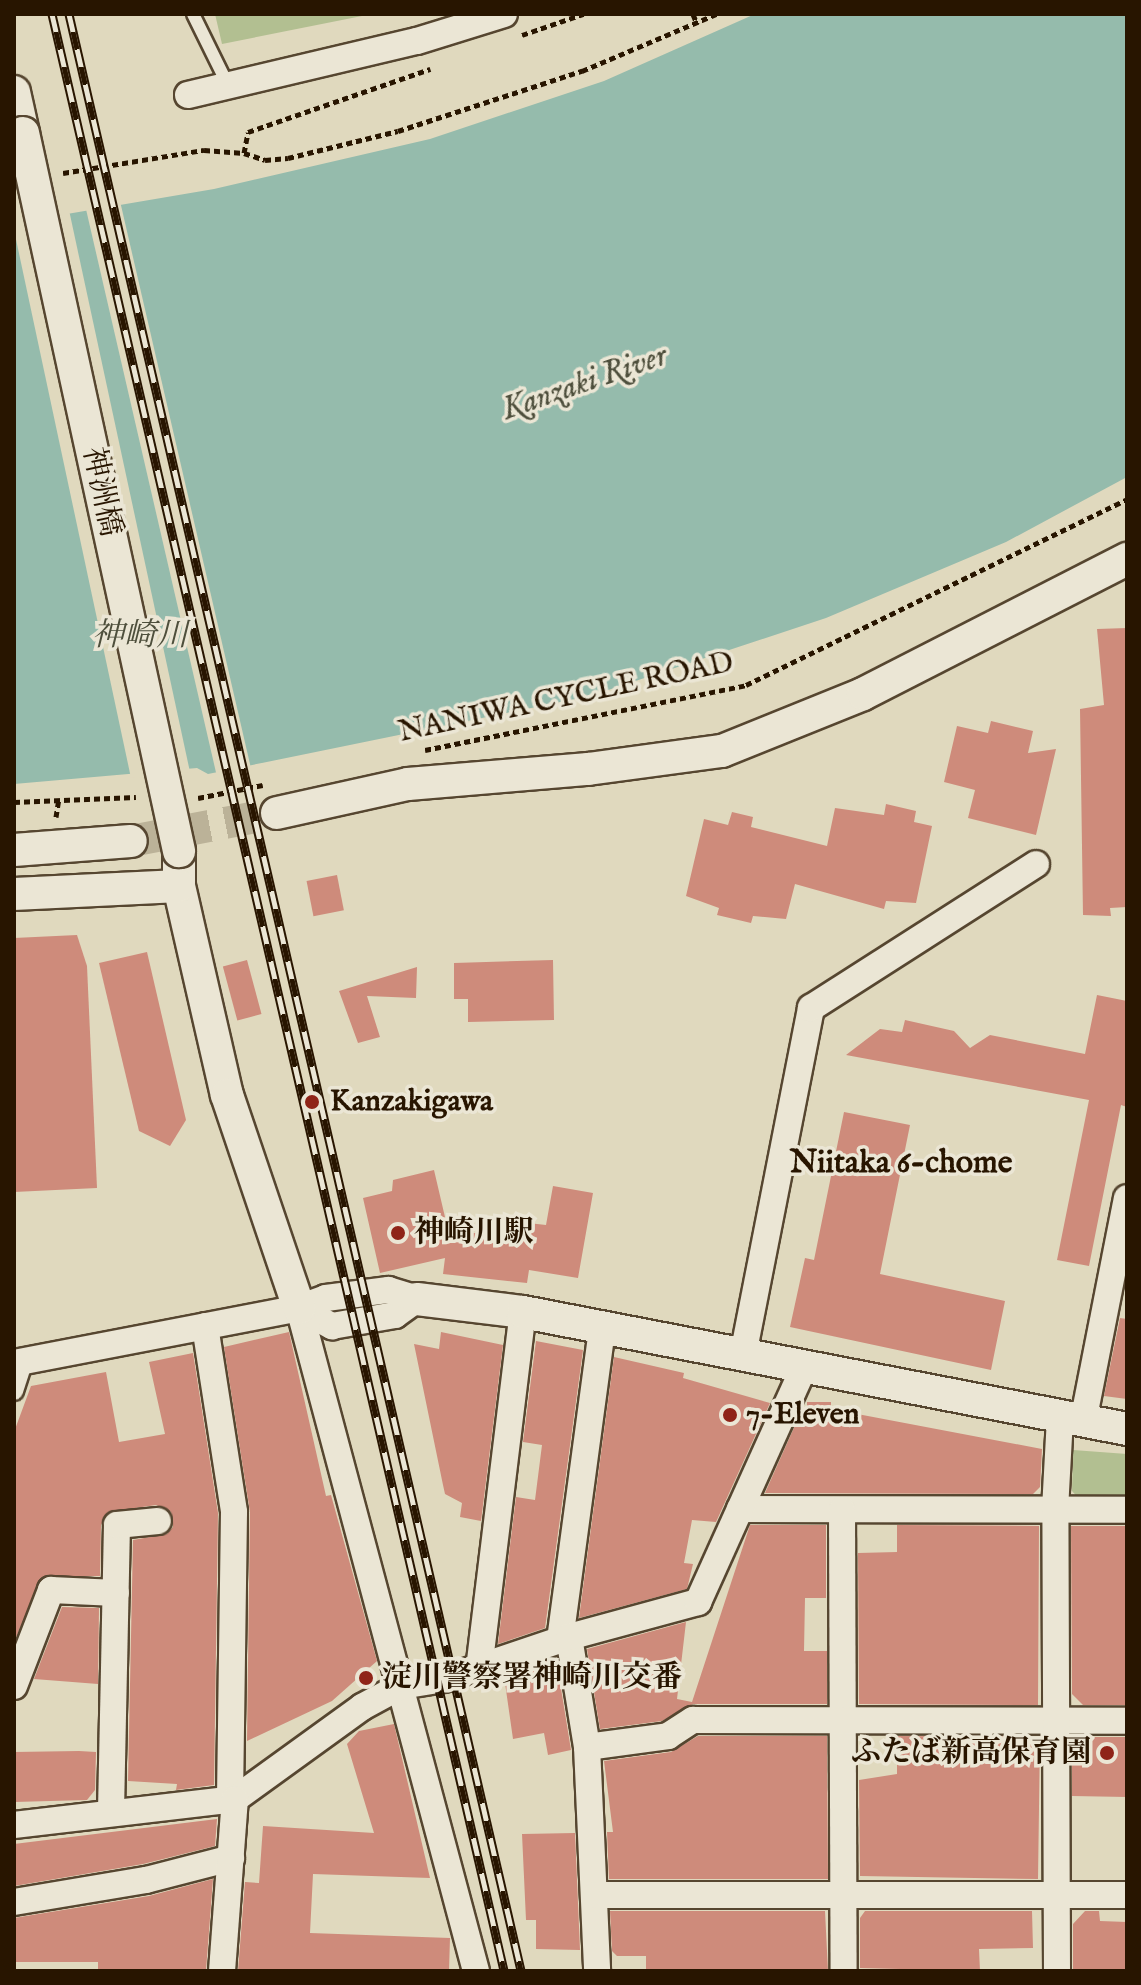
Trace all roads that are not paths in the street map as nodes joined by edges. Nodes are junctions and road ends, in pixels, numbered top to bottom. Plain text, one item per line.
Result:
1 (193, 14) edge
2 (508, 27) edge
3 (228, 85) junction
4 (188, 95) dead end
5 (18, 117) edge
6 (1127, 559) edge
7 (273, 793) tunnel mouth
8 (131, 841) tunnel mouth
9 (14, 850) edge
10 (1036, 864) dead end
11 (179, 886) junction
12 (14, 894) edge
13 (1127, 1198) edge
14 (1124, 1237) edge
15 (417, 1299) joint
16 (299, 1308) junction
17 (523, 1312) junction
18 (205, 1326) junction
19 (602, 1328) junction
20 (743, 1355) junction
21 (19, 1362) edge
22 (804, 1367) junction
23 (14, 1391) edge
24 (1072, 1420) junction
25 (1127, 1429) edge
26 (740, 1509) junction
27 (842, 1510) junction
28 (1127, 1510) edge
29 (1055, 1512) junction
30 (158, 1521) dead end
31 (116, 1593) junction
32 (564, 1638) junction
33 (479, 1669) junction
34 (14, 1686) edge
35 (401, 1686) junction
36 (843, 1721) junction
37 (1056, 1721) junction
38 (1127, 1721) edge
39 (587, 1747) junction
40 (233, 1799) junction
41 (111, 1811) junction
42 (14, 1825) edge
43 (231, 1858) junction
44 (844, 1894) junction
45 (1055, 1894) junction
46 (596, 1895) junction
47 (1127, 1895) edge
48 (14, 1902) edge
49 (222, 1971) edge
50 (476, 1971) edge
51 (597, 1971) edge
52 (844, 1971) edge
53 (1057, 1971) edge

1 - 3 lane
2 - 3 street
3 - 4 street
5 - 11 street, 神洲橋, bridge
6 - 7 street
8 - 9 street
10 - 20 street
11 - 12 street
11 - 16 street, 神洲橋
13 - 14 street
14 - 24 street
15 - 16 street
15 - 17 street
16 - 18 street
16 - 35 street
17 - 19 street
17 - 33 street
18 - 21 street
18 - 40 street
19 - 20 street
19 - 32 street
20 - 22 street
21 - 23 street
22 - 24 street
22 - 26 street
24 - 25 street
24 - 29 street
26 - 27 street
26 - 32 street
27 - 29 street
27 - 36 street
28 - 29 street
29 - 37 street
30 - 31 street
31 - 34 street
31 - 41 street
32 - 33 street
32 - 39 street
33 - 35 street
35 - 40 street
35 - 50 street
36 - 37 street
36 - 39 street
36 - 44 street
37 - 38 street
37 - 45 street
39 - 46 street
40 - 41 street
40 - 43 street
41 - 42 street
43 - 48 street
43 - 49 street
44 - 45 street
44 - 46 street
44 - 52 street
45 - 47 street
45 - 53 street
46 - 51 street

